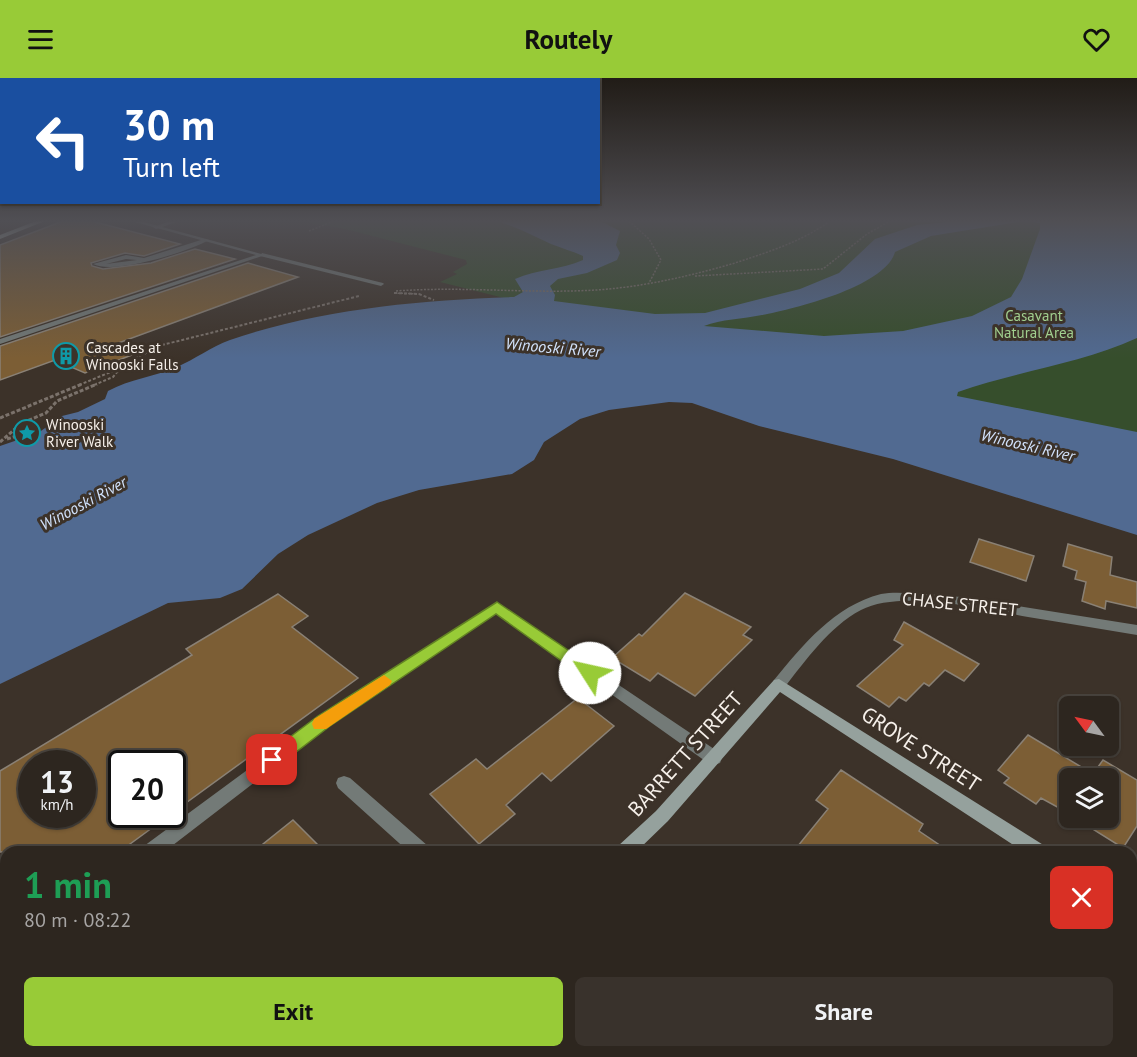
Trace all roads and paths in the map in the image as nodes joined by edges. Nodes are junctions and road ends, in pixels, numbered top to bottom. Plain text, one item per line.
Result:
1 (227, 267) edge
2 (310, 267) edge
3 (657, 267) edge
4 (719, 267) edge
5 (826, 267) edge
6 (689, 276) junction
7 (381, 284) dead end
8 (648, 284) junction
9 (361, 296) dead end
10 (434, 300) dead end
11 (0, 342) edge
12 (118, 369) junction
13 (0, 418) edge
14 (27, 433) dead end
15 (2, 441) edge
16 (1137, 630) edge
17 (779, 684) junction
18 (714, 759) junction
19 (344, 783) dead end
20 (158, 846) edge
21 (415, 846) edge
22 (630, 846) edge
23 (1030, 846) edge

1 - 11 street
2 - 7 street
3 - 8 path
4 - 6 path
5 - 6 path
6 - 8 path
8 - 10 path
9 - 12 path
12 - 13 path
12 - 15 path
14 - 15 path
16 - 17 street, CHASE STREET
17 - 18 street, BARRETT STREET
17 - 23 street, GROVE STREET
18 - 20 street
18 - 22 street, BARRETT STREET
19 - 21 street

